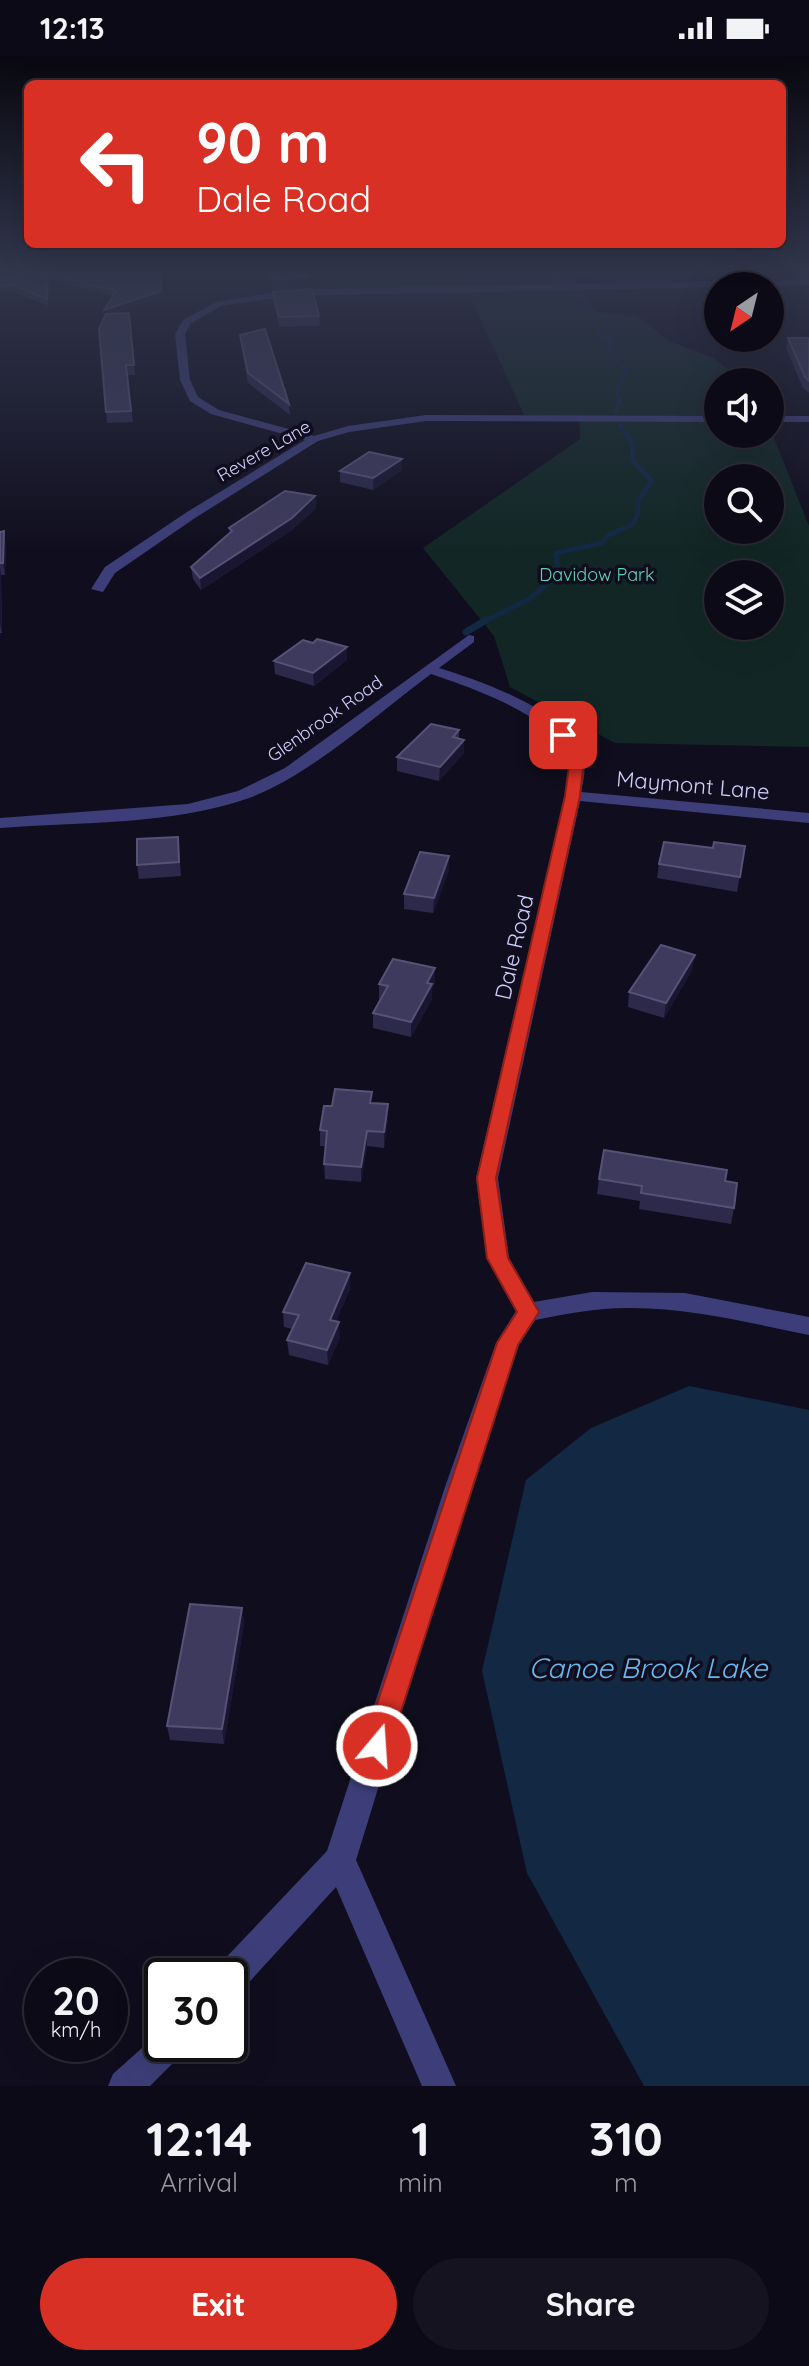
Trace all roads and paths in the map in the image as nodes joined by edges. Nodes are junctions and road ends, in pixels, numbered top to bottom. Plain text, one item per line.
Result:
1 (183, 362) edge
2 (704, 419) edge
3 (784, 419) edge
4 (809, 419) edge
5 (314, 439) junction
6 (98, 589) dead end
7 (469, 639) dead end
8 (429, 669) junction
9 (573, 796) junction
10 (809, 818) edge
11 (0, 823) edge
12 (528, 1312) junction
13 (809, 1326) edge
14 (340, 1860) junction
15 (248, 1959) edge
16 (150, 2062) edge
17 (125, 2086) edge
18 (439, 2086) edge

1 - 5 street
2 - 5 street, Revere Lane
3 - 4 street
5 - 6 street, Revere Lane
7 - 8 street, Glenbrook Road
8 - 9 street, Dale Road
8 - 11 street, Glenbrook Road
9 - 10 street, Maymont Lane
9 - 12 street, Dale Road
12 - 13 street
12 - 14 street
14 - 15 street
14 - 18 street
16 - 17 street

